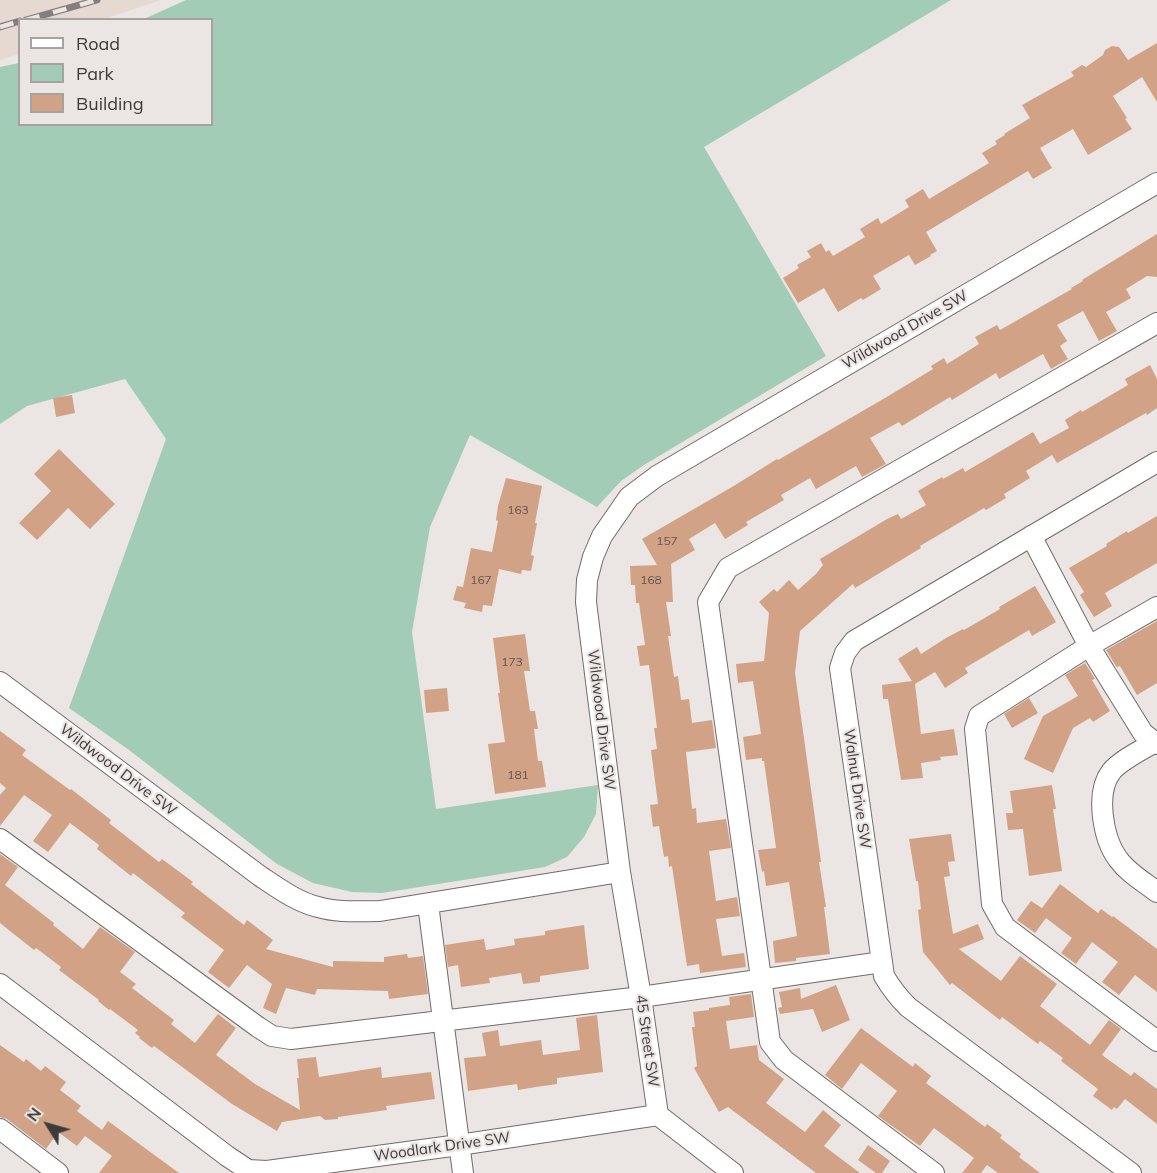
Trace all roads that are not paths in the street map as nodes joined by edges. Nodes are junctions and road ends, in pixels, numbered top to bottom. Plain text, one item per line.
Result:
1 (1157, 183) edge
2 (1157, 323) edge
3 (1157, 462) edge
4 (1031, 536) junction
5 (1157, 607) edge
6 (1089, 646) junction
7 (0, 682) edge
8 (1156, 742) edge
9 (0, 839) edge
10 (620, 872) junction
11 (1157, 892) edge
12 (428, 904) junction
13 (882, 962) junction
14 (761, 980) junction
15 (0, 984) edge
16 (641, 997) junction
17 (442, 1021) junction
18 (1157, 1041) edge
19 (658, 1116) junction
20 (0, 1130) edge
21 (459, 1145) junction
22 (58, 1173) edge
23 (462, 1173) edge
24 (733, 1173) edge
25 (934, 1173) edge
26 (1131, 1173) edge

1 - 10 street, Wildwood Drive SW
2 - 14 street
3 - 4 street, Walnut Drive SW
4 - 6 street
4 - 13 street, Walnut Drive SW
5 - 6 street
6 - 8 street
6 - 18 street
7 - 12 street, Wildwood Drive SW
8 - 11 street
9 - 17 street
10 - 12 street, Wildwood Drive SW
10 - 16 street, 45 Street SW
12 - 17 street
13 - 14 street
13 - 26 street, Walnut Drive SW
14 - 16 street
14 - 25 street
15 - 21 street, Woodlark Drive SW
16 - 17 street
16 - 19 street, 45 Street SW
17 - 21 street
19 - 21 street, Woodlark Drive SW
19 - 24 street
20 - 22 street
21 - 23 street

